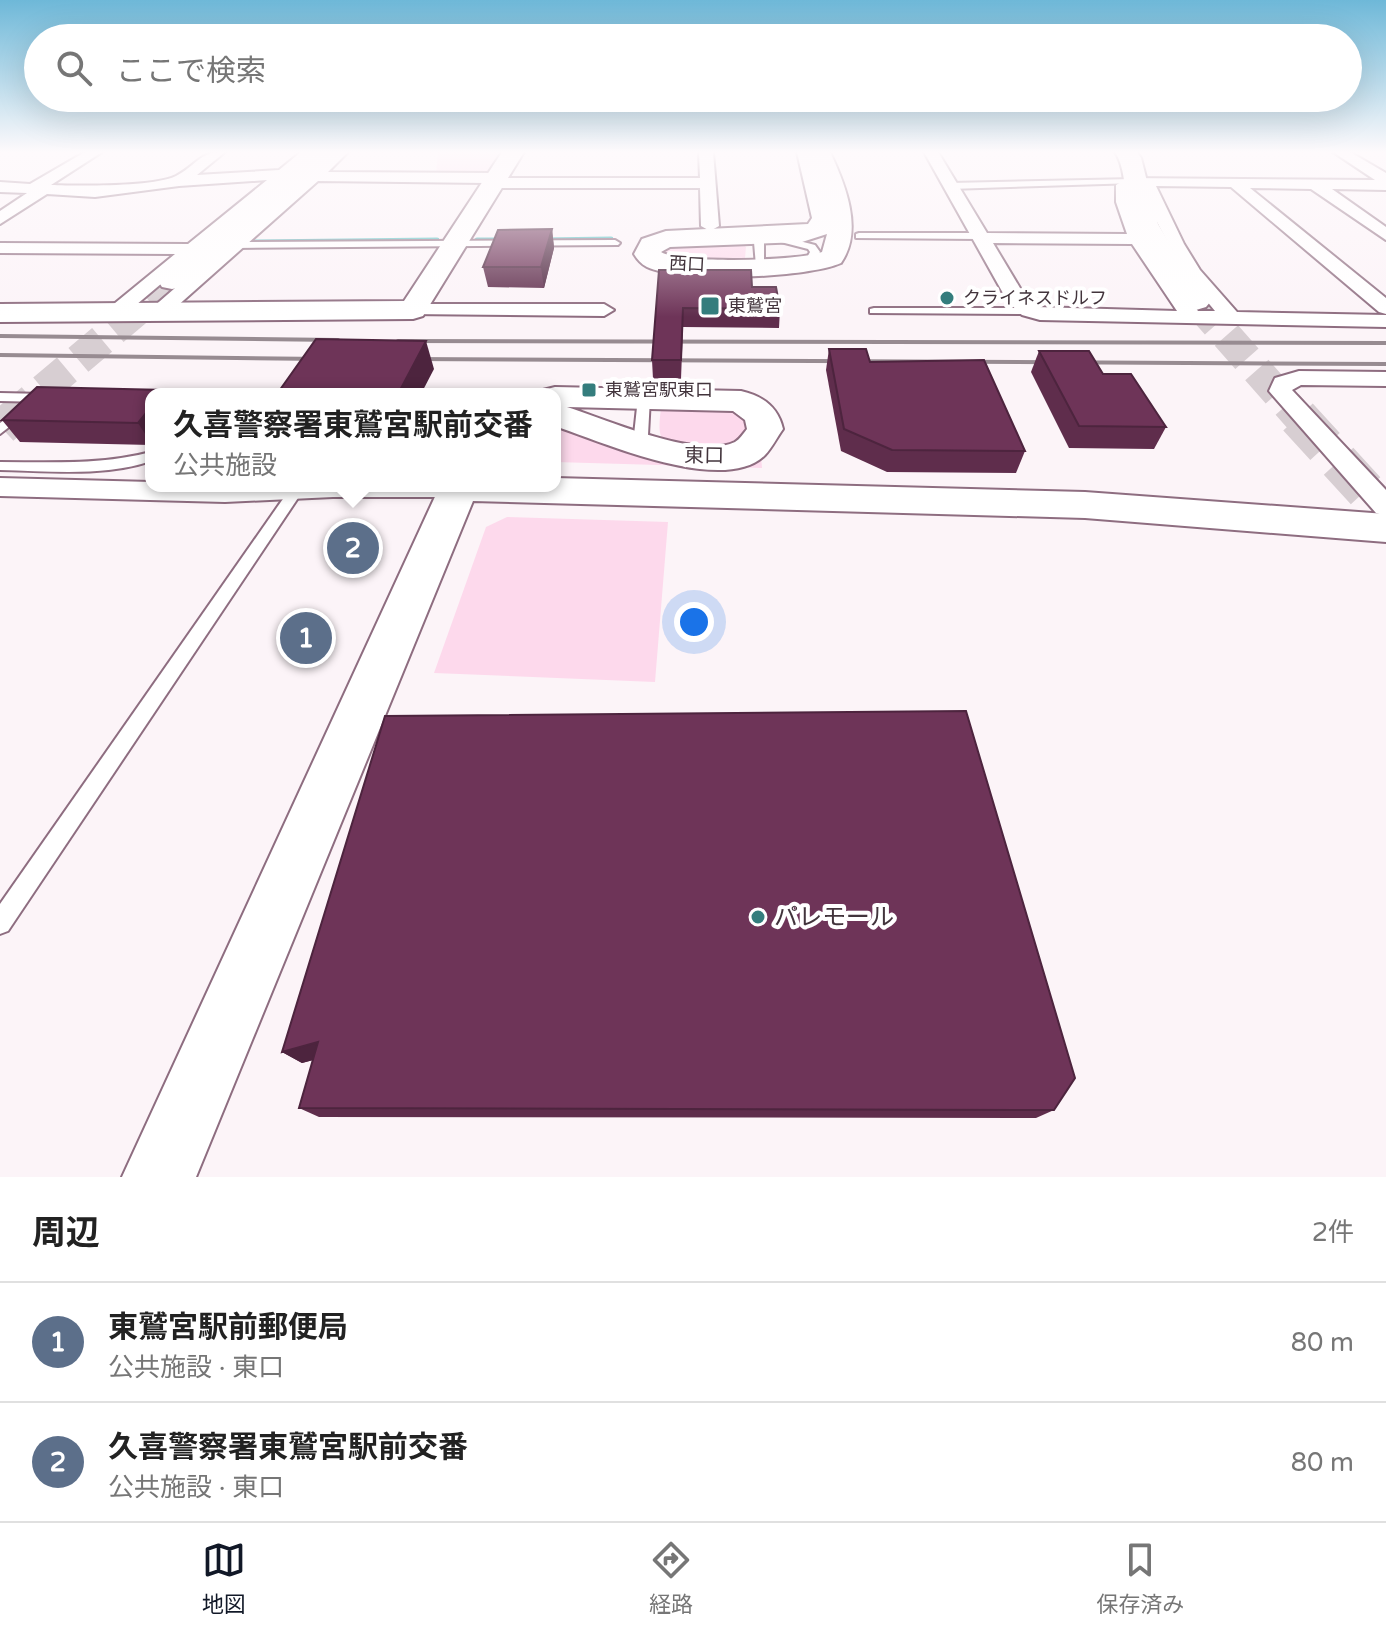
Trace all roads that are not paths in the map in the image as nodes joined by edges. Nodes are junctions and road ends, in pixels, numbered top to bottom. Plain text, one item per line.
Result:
1 (243, 207) edge
2 (260, 207) edge
3 (277, 207) edge
4 (477, 207) edge
5 (709, 207) edge
6 (820, 207) edge
7 (834, 207) edge
8 (962, 207) edge
9 (1126, 207) edge
10 (1140, 207) edge
11 (1158, 207) edge
12 (1264, 207) edge
13 (1347, 207) edge
14 (710, 226) dead end
15 (1386, 235) edge
16 (859, 236) dead end
17 (754, 237) junction
18 (980, 237) junction
19 (1138, 239) junction
20 (616, 240) dead end
21 (238, 241) junction
22 (455, 241) junction
23 (0, 248) edge
24 (191, 249) junction
25 (808, 265) junction
26 (761, 266) junction
27 (172, 281) tunnel mouth
28 (1386, 308) edge
29 (1194, 309) junction
30 (413, 310) junction
31 (604, 310) dead end
32 (874, 311) dead end
33 (1029, 311) junction
34 (116, 312) junction
35 (159, 312) junction
36 (0, 313) edge
37 (1231, 318) junction
38 (1386, 321) edge
39 (1386, 379) edge
40 (0, 397) edge
41 (38, 398) junction
42 (561, 398) edge
43 (66, 399) edge
44 (617, 408) junction
45 (561, 414) edge
46 (0, 430) tunnel mouth
47 (145, 458) edge
48 (0, 466) edge
49 (0, 487) edge
50 (561, 490) edge
51 (145, 491) edge
52 (188, 492) edge
53 (243, 492) edge
54 (295, 492) edge
55 (457, 492) edge
56 (1386, 507) edge
57 (1386, 528) edge
58 (0, 923) edge
59 (159, 1177) edge

1 - 24 street
2 - 27 street
3 - 21 street
4 - 22 street
5 - 14 street
6 - 17 street, 西口
7 - 25 street
8 - 18 street
9 - 19 street
10 - 29 street
11 - 37 street
12 - 28 street
13 - 15 street
16 - 18 lane
17 - 25 lane
17 - 26 lane
17 - 26 street, 西口
18 - 19 street
18 - 33 street
19 - 29 street
20 - 22 lane
21 - 22 lane
21 - 35 street
22 - 30 street
23 - 24 street
24 - 34 street
25 - 26 street, 西口
29 - 33 street
29 - 37 street
30 - 31 street
30 - 35 street
32 - 33 lane
34 - 35 street
34 - 36 street
37 - 38 street
39 - 56 street
40 - 41 lane
41 - 43 lane
41 - 46 lane
42 - 44 street, 東口
44 - 44 street, 東口
44 - 45 street, 東口
47 - 48 lane
49 - 51 street
50 - 57 street
52 - 53 street
54 - 58 lane
55 - 59 street

